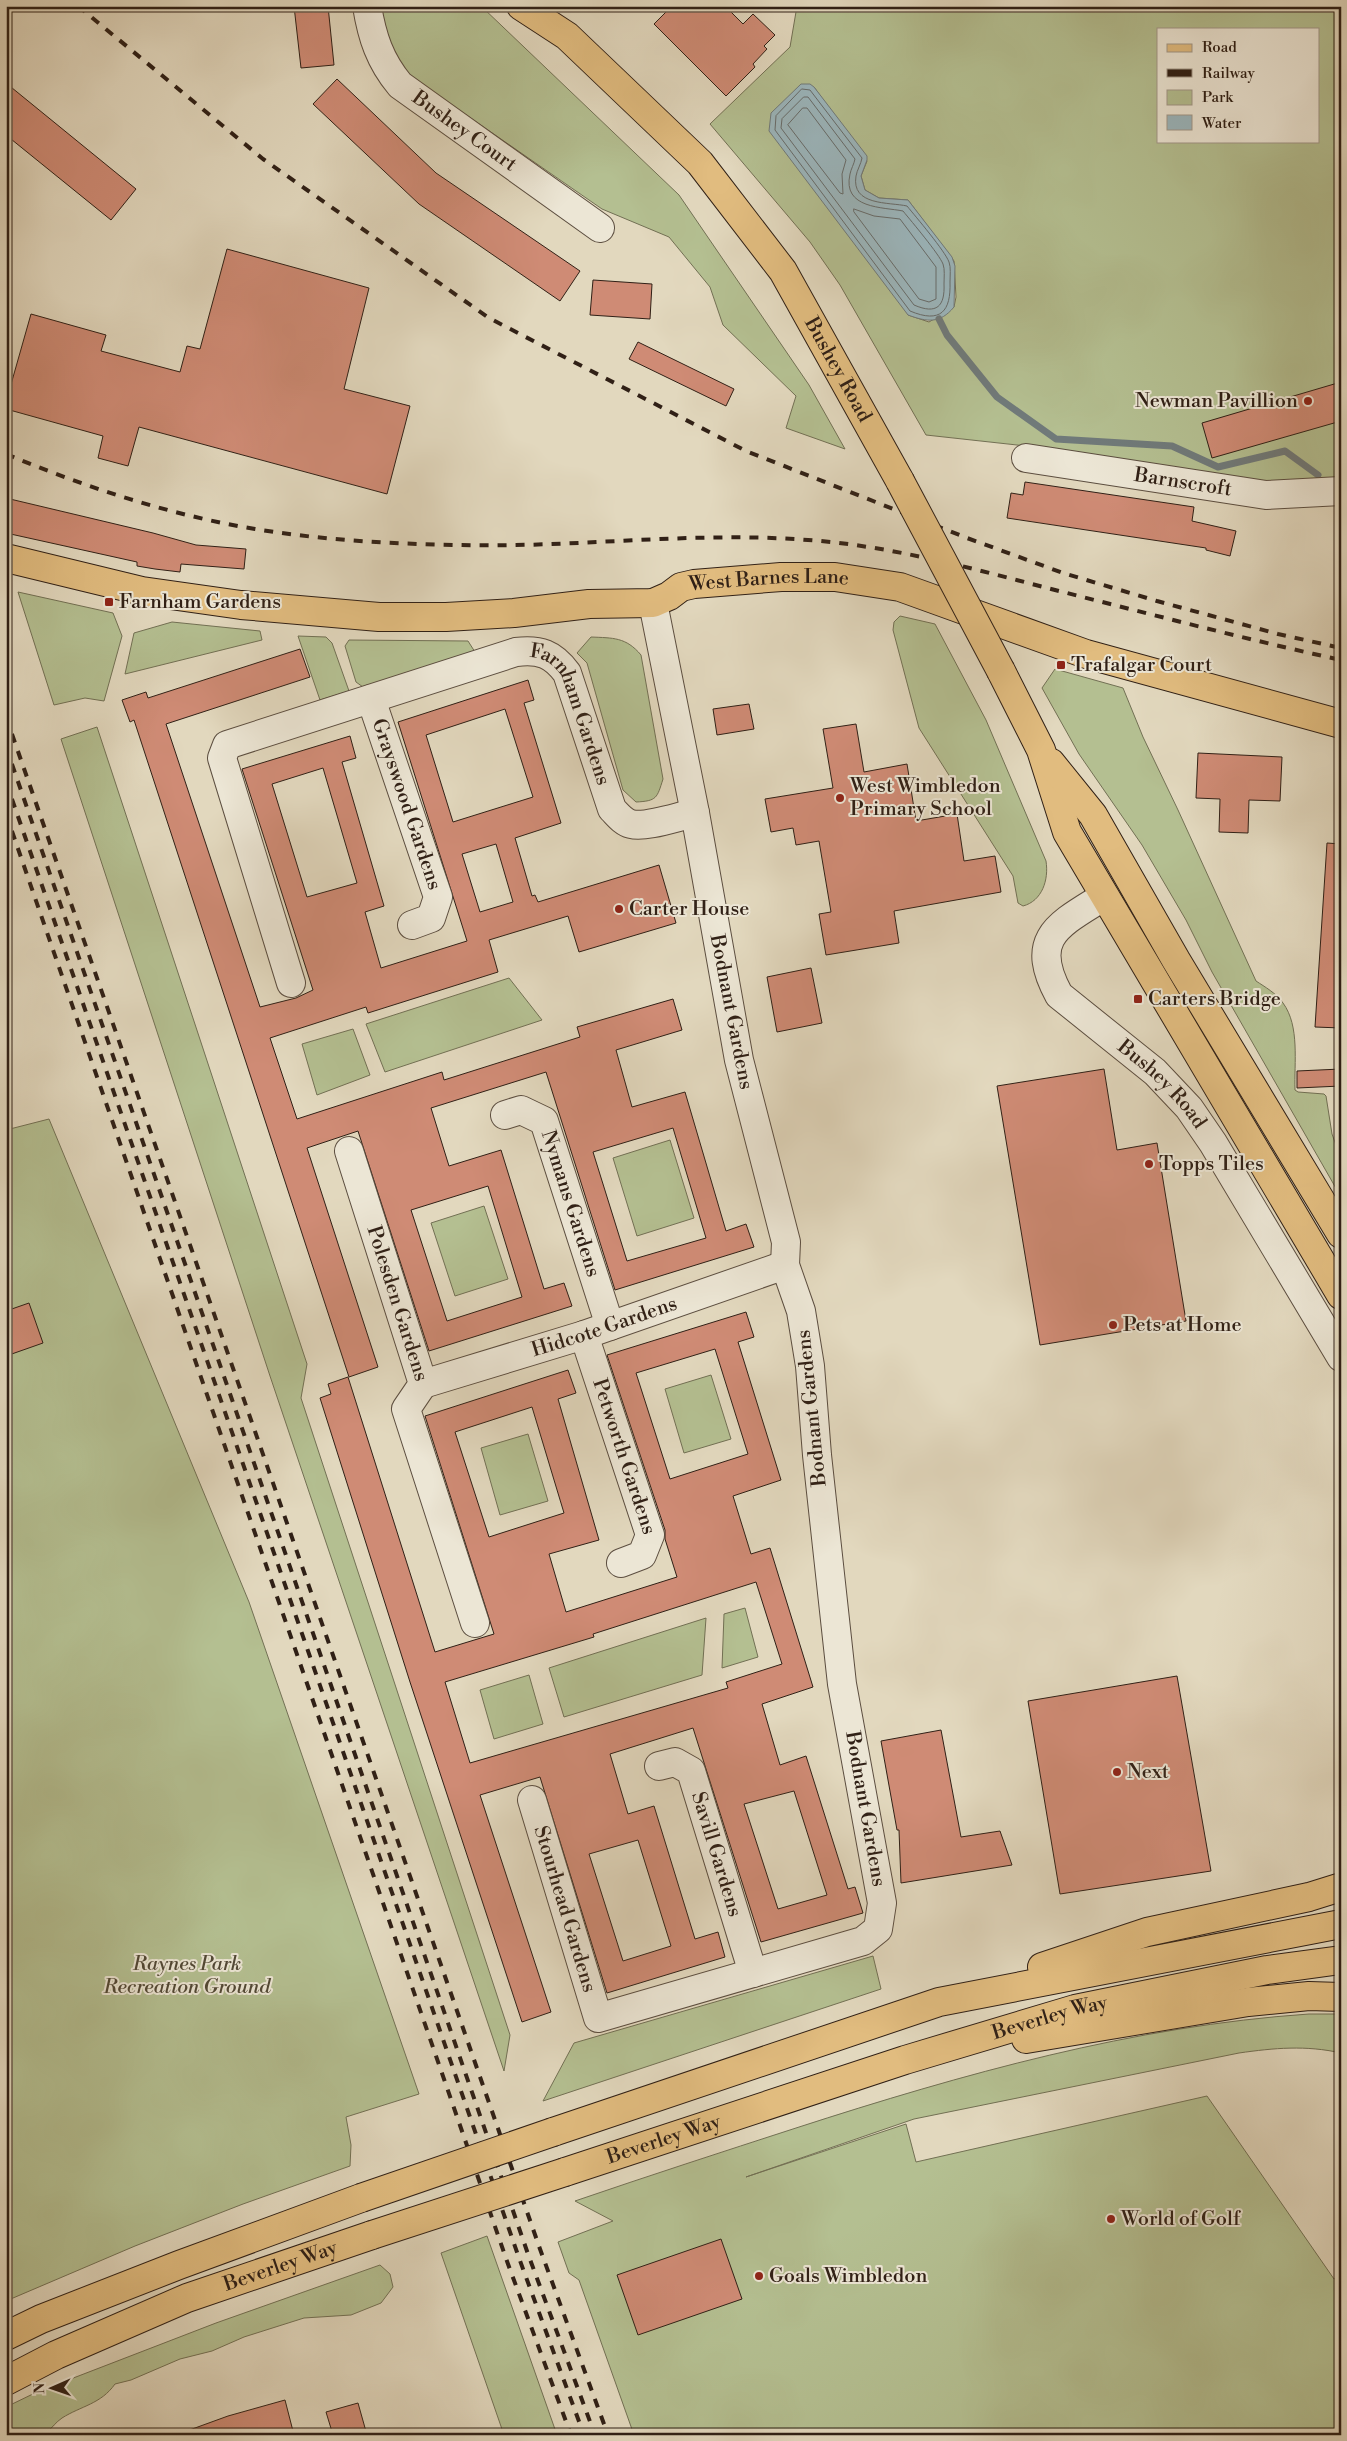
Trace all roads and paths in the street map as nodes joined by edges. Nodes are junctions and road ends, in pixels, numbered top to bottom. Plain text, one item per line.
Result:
1 (367, 6) edge
2 (521, 6) edge
3 (548, 6) edge
4 (567, 36) junction
5 (600, 228) dead end
6 (1026, 458) dead end
7 (1341, 491) edge
8 (6, 558) edge
9 (654, 603) junction
10 (371, 699) junction
11 (1341, 724) edge
12 (1041, 750) junction
13 (695, 813) junction
14 (1103, 897) junction
15 (412, 925) dead end
16 (291, 983) dead end
17 (505, 1115) dead end
18 (350, 1151) dead end
19 (1341, 1234) edge
20 (785, 1265) junction
21 (1341, 1296) edge
22 (610, 1326) junction
23 (584, 1335) junction
24 (1341, 1357) edge
25 (423, 1384) junction
26 (621, 1563) dead end
27 (474, 1623) dead end
28 (658, 1766) dead end
29 (532, 1800) dead end
30 (1341, 1887) edge
31 (1341, 1924) edge
32 (1341, 1960) edge
33 (753, 1973) junction
34 (1341, 1997) edge
35 (939, 2002) junction
36 (598, 2018) joint
37 (905, 2060) junction
38 (6, 2336) edge
39 (6, 2381) edge

1 - 5 street, Bushey Court
2 - 4 main road, Bushey Road
3 - 4 main road, Bushey Road
4 - 12 main road, Bushey Road, bridge
6 - 7 street, Barnscroft
8 - 9 main road, West Barnes Lane
9 - 11 main road, West Barnes Lane
9 - 13 street, Bodnant Gardens
10 - 13 street, Farnham Gardens
10 - 15 street, Grayswood Gardens
10 - 16 street, Farnham Gardens
12 - 14 main road, Bushey Road
12 - 19 main road, Bushey Road
13 - 20 street, Bodnant Gardens
14 - 21 main road, Bushey Road
14 - 24 street, Bushey Road
17 - 22 street, Nymans Gardens
18 - 25 street, Polesden Gardens
20 - 22 street, Hidcote Gardens
20 - 33 street, Bodnant Gardens
22 - 23 street, Hidcote Gardens
23 - 25 street, Hidcote Gardens
23 - 26 street, Petworth Gardens
25 - 27 street, Polesden Gardens
28 - 33 street, Savill Gardens
29 - 36 street, Stourhead Gardens
30 - 35 main road
31 - 35 main road, Beverley Way
32 - 37 main road, Beverley Way
33 - 36 street, Bodnant Gardens
34 - 37 main road
35 - 38 main road, Beverley Way, bridge
37 - 39 main road, Beverley Way, bridge

